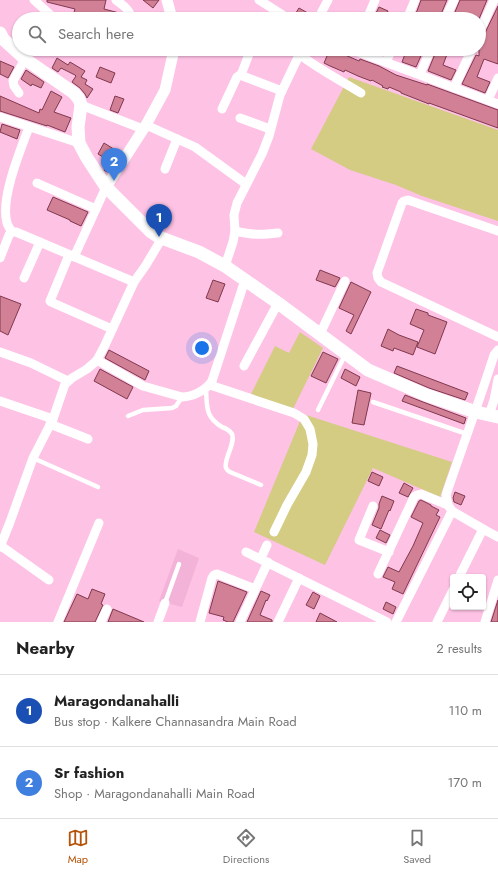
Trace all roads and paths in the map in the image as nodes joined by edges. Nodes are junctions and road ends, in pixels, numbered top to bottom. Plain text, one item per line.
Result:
1 (34, 0) edge
2 (116, 0) edge
3 (167, 0) edge
4 (259, 0) edge
5 (328, 0) edge
6 (375, 0) edge
7 (415, 0) edge
8 (454, 0) edge
9 (494, 0) edge
10 (47, 12) edge
11 (129, 12) edge
12 (170, 12) edge
13 (272, 12) edge
14 (322, 12) edge
15 (369, 12) edge
16 (409, 12) edge
17 (448, 12) edge
18 (486, 18) edge
19 (0, 33) edge
20 (12, 47) edge
21 (22, 56) edge
22 (173, 56) edge
23 (248, 56) edge
24 (299, 56) edge
25 (305, 56) edge
26 (370, 56) edge
27 (389, 56) edge
28 (428, 56) edge
29 (469, 56) edge
30 (25, 59) junction
31 (386, 62) junction
32 (420, 74) junction
33 (241, 75) junction
34 (498, 78) edge
35 (454, 88) junction
36 (282, 91) junction
37 (19, 93) dead end
38 (361, 93) dead end
39 (488, 100) junction
40 (82, 104) junction
41 (498, 104) edge
42 (222, 109) dead end
43 (0, 117) edge
44 (240, 118) dead end
45 (29, 127) junction
46 (145, 127) junction
47 (270, 129) junction
48 (178, 139) junction
49 (79, 143) junction
50 (165, 169) dead end
51 (37, 183) dead end
52 (246, 184) junction
53 (106, 187) junction
54 (96, 209) junction
55 (235, 231) junction
56 (498, 231) edge
57 (12, 232) junction
58 (278, 233) dead end
59 (162, 238) junction
60 (40, 242) junction
61 (1, 254) edge
62 (71, 256) junction
63 (225, 266) junction
64 (24, 278) dead end
65 (244, 280) junction
66 (345, 281) dead end
67 (134, 282) junction
68 (278, 303) junction
69 (112, 329) junction
70 (320, 334) junction
71 (498, 335) edge
72 (498, 350) edge
73 (0, 352) edge
74 (346, 354) junction
75 (97, 360) junction
76 (244, 366) dead end
77 (498, 379) edge
78 (68, 381) junction
79 (208, 387) junction
80 (182, 398) junction
81 (0, 400) edge
82 (373, 402) dead end
83 (318, 410) dead end
84 (476, 412) junction
85 (128, 416) dead end
86 (493, 416) edge
87 (52, 422) junction
88 (466, 434) junction
89 (88, 439) dead end
90 (33, 458) junction
91 (261, 485) dead end
92 (98, 487) dead end
93 (373, 506) dead end
94 (450, 508) junction
95 (99, 523) dead end
96 (483, 529) junction
97 (274, 532) dead end
98 (498, 537) edge
99 (267, 545) dead end
100 (0, 546) edge
101 (246, 552) dead end
102 (389, 552) junction
103 (264, 560) junction
104 (179, 564) dead end
105 (378, 574) dead end
106 (460, 574) edge
107 (299, 578) junction
108 (50, 580) dead end
109 (498, 580) edge
110 (255, 589) junction
111 (450, 596) edge
112 (165, 603) joint
113 (107, 608) dead end
114 (58, 622) edge
115 (102, 622) edge
116 (158, 622) edge
117 (200, 622) edge
118 (240, 622) edge
119 (278, 622) edge
120 (387, 622) edge
121 (396, 622) edge
122 (437, 622) edge
123 (485, 622) edge

1 - 10 street
2 - 11 street
3 - 12 street
4 - 13 street
5 - 14 street
6 - 15 street
7 - 16 street
8 - 17 street
9 - 18 street
19 - 20 main road
21 - 30 main road
22 - 46 street
23 - 33 street
24 - 36 street
25 - 38 street
26 - 31 street
27 - 31 street
28 - 32 street
29 - 35 street
30 - 37 street
30 - 40 main road
31 - 32 street
32 - 35 street
33 - 36 street
33 - 42 street
34 - 39 street
35 - 39 street
36 - 47 street
39 - 41 street
40 - 46 street
40 - 49 main road
43 - 45 street
44 - 47 street
45 - 49 street
45 - 57 street
46 - 48 street
46 - 53 street
47 - 52 street
48 - 50 street
48 - 52 street
49 - 53 main road
51 - 54 street
52 - 55 street
53 - 54 street
53 - 59 main road
54 - 62 street
55 - 58 street
55 - 63 street
56 - 71 street
57 - 60 street
57 - 61 street
59 - 63 main road
59 - 67 street
60 - 62 street
60 - 64 street
62 - 67 street
62 - 69 street
63 - 65 main road
65 - 68 main road
65 - 79 street
66 - 70 street
67 - 69 street
68 - 70 main road
68 - 76 street
69 - 75 street
70 - 74 main road
72 - 84 street
73 - 78 street
74 - 83 lane
74 - 84 main road
75 - 78 street
75 - 80 street
77 - 86 street
78 - 87 street
79 - 80 street
79 - 91 lane
79 - 97 street
80 - 85 lane
81 - 87 street
82 - 88 lane
84 - 86 main road
84 - 88 street
87 - 89 street
87 - 90 street
88 - 94 street
90 - 92 lane
90 - 100 street
93 - 102 street
94 - 96 street
94 - 102 street
94 - 121 street
95 - 114 street
96 - 98 street
96 - 106 street
99 - 103 street
100 - 108 street
101 - 103 street
102 - 105 street
103 - 107 street
103 - 110 street
104 - 112 lane
107 - 119 street
107 - 120 street
109 - 123 street
110 - 117 street
110 - 118 street
111 - 122 street
112 - 116 street
113 - 115 street

